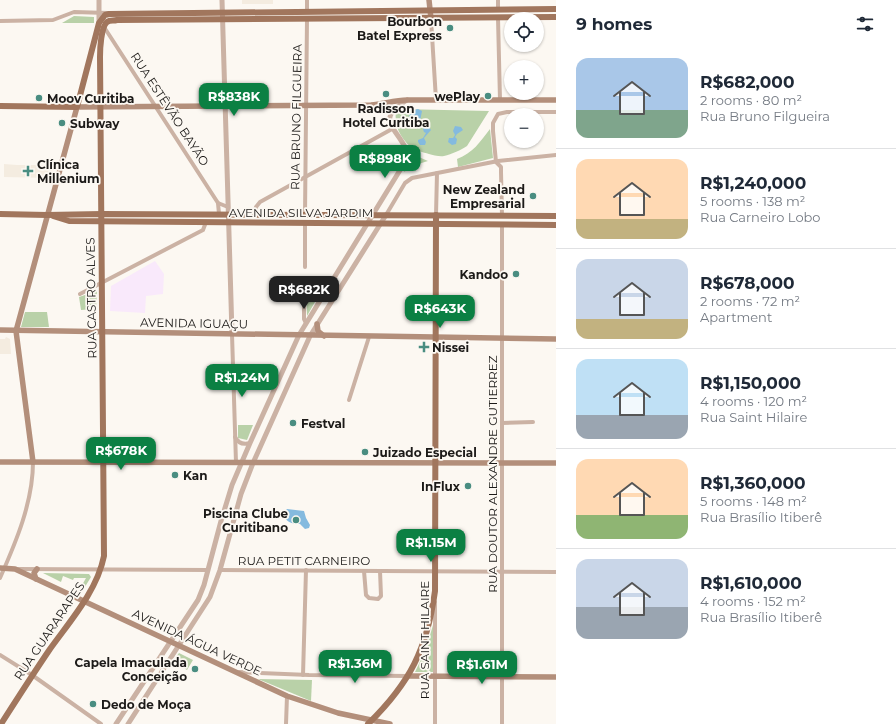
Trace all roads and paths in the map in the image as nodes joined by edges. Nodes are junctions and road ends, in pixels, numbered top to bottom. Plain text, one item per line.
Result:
1 (99, 0) edge
2 (222, 0) edge
3 (307, 0) edge
4 (429, 0) edge
5 (498, 0) edge
6 (544, 9) junction
7 (556, 9) edge
8 (430, 10) junction
9 (460, 10) junction
10 (498, 10) junction
11 (307, 11) junction
12 (222, 12) junction
13 (244, 12) junction
14 (540, 12) edge
15 (100, 13) junction
16 (117, 13) junction
17 (556, 17) edge
18 (474, 18) junction
19 (498, 18) junction
20 (504, 18) edge
21 (544, 18) edge
22 (307, 19) junction
23 (430, 19) junction
24 (222, 20) junction
25 (256, 20) junction
26 (0, 21) edge
27 (101, 25) junction
28 (407, 100) junction
29 (436, 100) junction
30 (500, 100) junction
31 (556, 100) edge
32 (0, 106) edge
33 (76, 106) junction
34 (306, 106) junction
35 (101, 107) junction
36 (156, 107) junction
37 (225, 107) junction
38 (556, 112) edge
39 (392, 129) junction
40 (556, 155) edge
41 (496, 162) junction
42 (437, 173) junction
43 (305, 177) junction
44 (218, 203) junction
45 (228, 207) junction
46 (0, 214) edge
47 (102, 214) junction
48 (219, 214) junction
49 (228, 214) junction
50 (254, 214) junction
51 (305, 214) junction
52 (345, 214) junction
53 (47, 215) junction
54 (374, 215) junction
55 (386, 215) junction
56 (436, 215) junction
57 (502, 216) junction
58 (554, 217) edge
59 (102, 222) junction
60 (206, 222) junction
61 (228, 222) junction
62 (305, 223) junction
63 (355, 223) junction
64 (369, 223) junction
65 (381, 223) junction
66 (436, 224) junction
67 (502, 224) junction
68 (556, 225) edge
69 (304, 268) dead end
70 (304, 280) dead end
71 (102, 283) junction
72 (80, 294) dead end
73 (306, 323) junction
74 (317, 324) junction
75 (0, 330) edge
76 (16, 331) junction
77 (103, 332) junction
78 (232, 334) junction
79 (299, 336) junction
80 (310, 336) junction
81 (324, 336) junction
82 (369, 336) junction
83 (436, 337) junction
84 (502, 338) junction
85 (556, 339) edge
86 (349, 400) dead end
87 (533, 422) dead end
88 (502, 423) junction
89 (235, 436) junction
90 (250, 443) junction
91 (0, 462) edge
92 (33, 462) junction
93 (104, 462) junction
94 (239, 463) junction
95 (253, 463) junction
96 (436, 463) junction
97 (502, 463) junction
98 (556, 463) edge
99 (2, 568) edge
100 (15, 568) junction
101 (37, 569) junction
102 (101, 569) junction
103 (208, 570) junction
104 (220, 570) junction
105 (306, 570) junction
106 (364, 571) junction
107 (380, 571) junction
108 (436, 571) junction
109 (502, 572) junction
110 (556, 572) edge
111 (0, 578) edge
112 (36, 578) junction
113 (435, 591) junction
114 (84, 601) junction
115 (170, 642) junction
116 (179, 646) junction
117 (0, 655) edge
118 (238, 672) junction
119 (32, 675) junction
120 (303, 675) junction
121 (408, 676) junction
122 (435, 676) junction
123 (502, 676) junction
124 (556, 676) edge
125 (287, 696) junction
126 (371, 723) edge
127 (1, 724) edge
128 (101, 724) edge
129 (116, 724) edge
130 (128, 724) edge
131 (286, 724) edge
132 (390, 724) edge
133 (435, 724) edge
134 (502, 724) edge

1 - 15 street
2 - 12 street
3 - 11 street
4 - 8 main road
5 - 10 street
6 - 7 main road
6 - 10 main road
6 - 14 main road
8 - 9 main road
8 - 11 main road
8 - 23 main road
9 - 10 main road
9 - 18 main road
11 - 13 main road
12 - 13 main road
12 - 16 main road
12 - 24 street
13 - 25 main road
15 - 16 street
15 - 26 street
15 - 27 street
16 - 27 main road
17 - 21 main road
18 - 19 main road
18 - 23 main road
19 - 20 main road
19 - 30 street
22 - 23 main road
22 - 25 main road
22 - 34 street, RUA BRUNO FILGUEIRA
23 - 29 street
24 - 25 main road
24 - 27 main road
24 - 37 street
27 - 33 main road
27 - 35 main road, RUA CASTRO ALVES
27 - 36 street, RUA ESTÊVÃO BAYÃO
28 - 29 main road
28 - 34 main road
28 - 39 street
29 - 30 main road
30 - 31 main road
32 - 33 main road
33 - 35 main road
33 - 53 main road
34 - 37 main road
34 - 43 street, RUA BRUNO FILGUEIRA
35 - 36 main road
35 - 47 main road, RUA CASTRO ALVES
36 - 37 main road
36 - 44 street, RUA ESTÊVÃO BAYÃO
37 - 45 street
38 - 41 street
39 - 43 street
39 - 54 street
40 - 41 street
41 - 42 street
41 - 57 street
42 - 55 street
42 - 56 street, RUA SAINT HILAIRE
43 - 50 street
43 - 51 street, RUA BRUNO FILGUEIRA
44 - 45 street
44 - 48 street, RUA ESTÊVÃO BAYÃO
45 - 49 street
46 - 53 main road, AVENIDA SILVA JARDIM
47 - 48 main road, AVENIDA SILVA JARDIM
47 - 53 main road, AVENIDA SILVA JARDIM
47 - 59 main road, RUA CASTRO ALVES
48 - 49 main road, AVENIDA SILVA JARDIM
49 - 50 main road, AVENIDA SILVA JARDIM
49 - 61 street
50 - 51 main road, AVENIDA SILVA JARDIM
51 - 52 main road, AVENIDA SILVA JARDIM
52 - 54 main road, AVENIDA SILVA JARDIM
52 - 63 main road
53 - 59 main road, AVENIDA SILVA JARDIM
53 - 76 main road
54 - 55 main road, AVENIDA SILVA JARDIM
54 - 64 street
55 - 56 main road, AVENIDA SILVA JARDIM
55 - 65 street
56 - 57 main road, AVENIDA SILVA JARDIM
56 - 66 main road, RUA SAINT HILAIRE
57 - 58 main road, AVENIDA SILVA JARDIM
59 - 60 main road, AVENIDA SILVA JARDIM
59 - 71 main road, RUA CASTRO ALVES
60 - 61 main road, AVENIDA SILVA JARDIM
60 - 71 street
61 - 62 main road, AVENIDA SILVA JARDIM
61 - 78 street
62 - 63 main road, AVENIDA SILVA JARDIM
62 - 69 street
63 - 64 main road, AVENIDA SILVA JARDIM
64 - 65 main road, AVENIDA SILVA JARDIM
64 - 73 street
65 - 66 main road, AVENIDA SILVA JARDIM
65 - 74 street
66 - 67 main road, AVENIDA SILVA JARDIM
66 - 83 main road, RUA SAINT HILAIRE
67 - 68 main road, AVENIDA SILVA JARDIM
67 - 84 street, RUA DOUTOR ALEXANDRE GUTIERREZ
70 - 73 street
71 - 72 street
71 - 77 main road, RUA CASTRO ALVES
73 - 79 street
74 - 80 street
74 - 81 main road
75 - 76 main road, AVENIDA IGUAÇU
76 - 77 main road, AVENIDA IGUAÇU
76 - 92 main road
77 - 78 main road, AVENIDA IGUAÇU
77 - 93 main road, RUA CASTRO ALVES
78 - 79 main road, AVENIDA IGUAÇU
78 - 89 street
79 - 80 main road, AVENIDA IGUAÇU
79 - 90 street
80 - 81 main road, AVENIDA IGUAÇU
80 - 95 street
81 - 82 main road, AVENIDA IGUAÇU
82 - 83 main road, AVENIDA IGUAÇU
82 - 86 street
83 - 84 main road, AVENIDA IGUAÇU
83 - 96 main road, RUA SAINT HILAIRE
84 - 85 main road, AVENIDA IGUAÇU
84 - 88 street, RUA DOUTOR ALEXANDRE GUTIERREZ
87 - 88 street
88 - 97 street, RUA DOUTOR ALEXANDRE GUTIERREZ
89 - 90 street
89 - 94 street
90 - 94 street
91 - 92 main road
92 - 93 main road
92 - 99 street
93 - 94 main road
93 - 102 main road, RUA CASTRO ALVES
94 - 95 main road
94 - 103 street
95 - 96 main road
95 - 104 street
96 - 97 main road
96 - 108 main road, RUA SAINT HILAIRE
97 - 98 main road
97 - 109 street, RUA DOUTOR ALEXANDRE GUTIERREZ
99 - 100 main road, AVENIDA ÁGUA VERDE
99 - 111 street
100 - 101 street
100 - 112 main road, AVENIDA ÁGUA VERDE
101 - 102 street
101 - 112 main road
102 - 103 street
102 - 114 main road, RUA GUARARAPES
103 - 115 street
104 - 105 street, RUA PETIT CARNEIRO
104 - 116 street
105 - 106 street, RUA PETIT CARNEIRO
105 - 120 street
106 - 107 street, RUA PETIT CARNEIRO
106 - 107 street
107 - 108 street, RUA PETIT CARNEIRO
108 - 109 street, RUA PETIT CARNEIRO
108 - 113 main road, RUA SAINT HILAIRE
109 - 110 street, RUA PETIT CARNEIRO
109 - 123 street, RUA DOUTOR ALEXANDRE GUTIERREZ
112 - 114 main road, AVENIDA ÁGUA VERDE
113 - 121 main road
113 - 122 street, RUA SAINT HILAIRE
114 - 115 main road, AVENIDA ÁGUA VERDE
114 - 119 main road, RUA GUARARAPES
115 - 116 main road, AVENIDA ÁGUA VERDE
115 - 129 street
116 - 118 main road, AVENIDA ÁGUA VERDE
116 - 130 street
117 - 119 street
118 - 120 street
118 - 125 main road, AVENIDA ÁGUA VERDE
119 - 127 main road, RUA GUARARAPES
119 - 128 street
120 - 121 street
121 - 122 main road
121 - 126 main road
122 - 123 main road
122 - 133 street, RUA SAINT HILAIRE
123 - 124 main road
123 - 134 street, RUA DOUTOR ALEXANDRE GUTIERREZ
125 - 126 main road, AVENIDA ÁGUA VERDE
125 - 131 street
126 - 132 main road, AVENIDA ÁGUA VERDE

